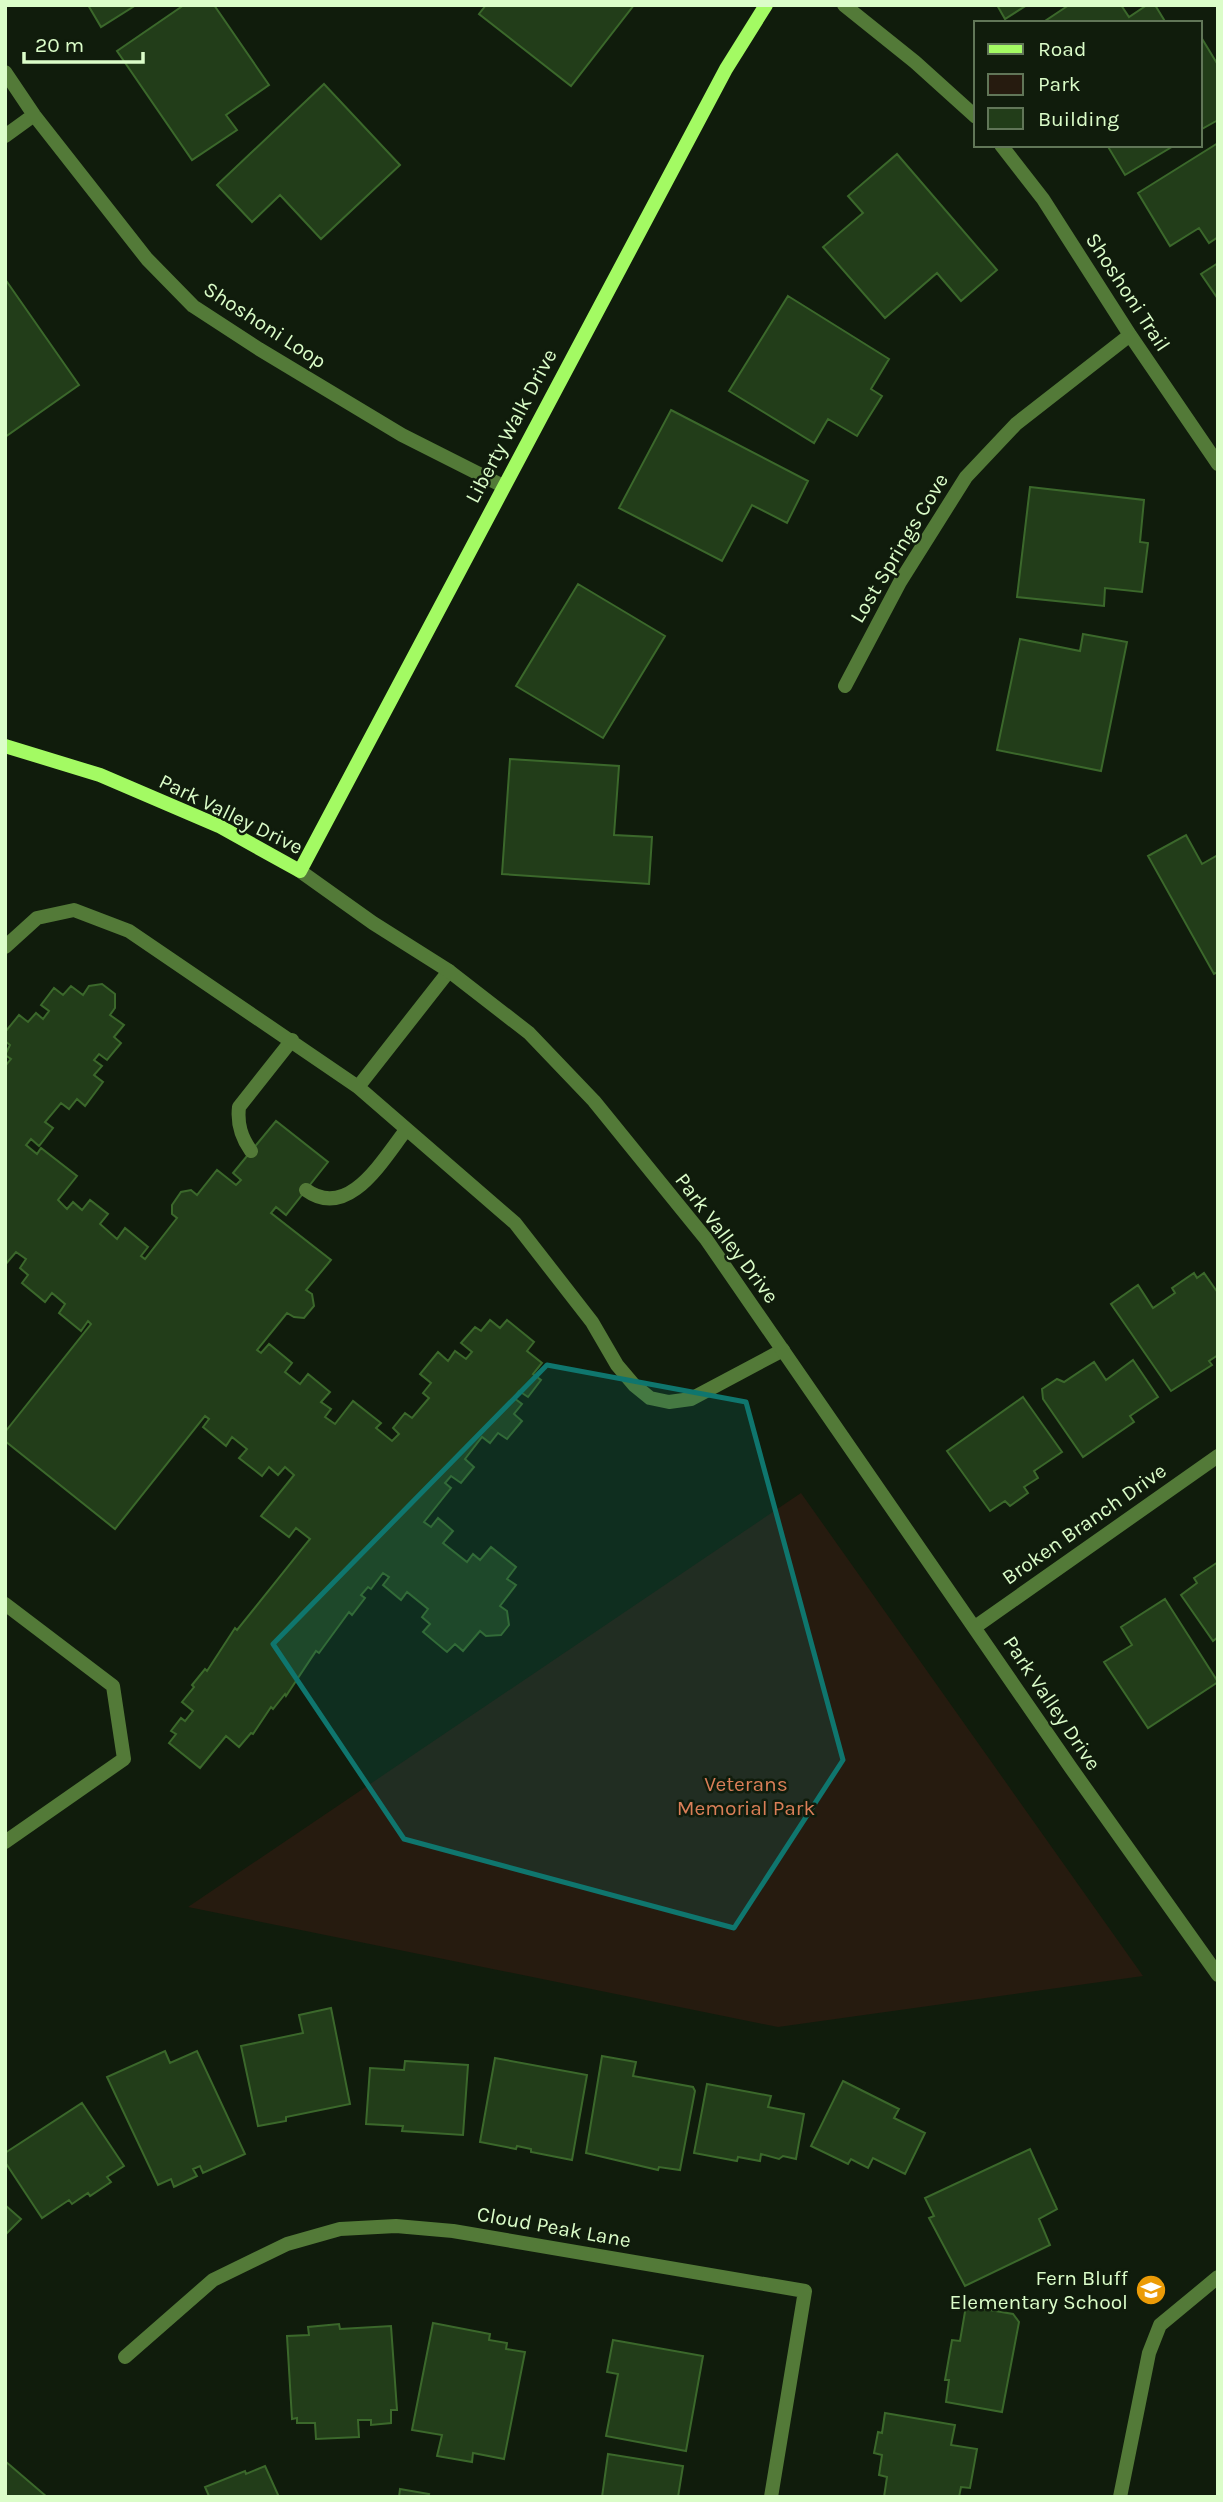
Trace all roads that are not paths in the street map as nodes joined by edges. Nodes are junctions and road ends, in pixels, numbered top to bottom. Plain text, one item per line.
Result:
1 (766, 5) edge
2 (844, 5) edge
3 (5, 72) edge
4 (34, 115) junction
5 (974, 115) edge
6 (5, 136) edge
7 (1003, 147) edge
8 (1130, 335) junction
9 (1218, 464) edge
10 (503, 486) junction
11 (845, 686) dead end
12 (5, 746) edge
13 (300, 870) junction
14 (5, 947) edge
15 (449, 971) junction
16 (292, 1040) junction
17 (358, 1087) junction
18 (406, 1130) junction
19 (251, 1151) dead end
20 (306, 1190) dead end
21 (783, 1350) junction
22 (1218, 1456) edge
23 (5, 1604) edge
24 (975, 1627) junction
25 (5, 1842) edge
26 (1218, 1975) edge
27 (1218, 2277) edge
28 (125, 2357) dead end
29 (771, 2497) edge
30 (1120, 2497) edge

1 - 10 street, Liberty Walk Drive
2 - 5 street
3 - 4 street, Shoshoni Loop
4 - 6 street
4 - 10 street, Shoshoni Loop
7 - 8 street, Shoshoni Trail
8 - 9 street, Shoshoni Trail
8 - 11 street, Lost Springs Cove
10 - 13 street, Liberty Walk Drive
12 - 13 street, Park Valley Drive
13 - 15 street, Park Valley Drive
14 - 16 street
15 - 17 street
15 - 21 street, Park Valley Drive
16 - 17 street
16 - 19 street
17 - 18 street
18 - 20 street
18 - 21 street
21 - 24 street, Park Valley Drive
22 - 24 street, Broken Branch Drive
23 - 25 street
24 - 26 street, Park Valley Drive
27 - 30 street
28 - 29 street, Cloud Peak Lane

